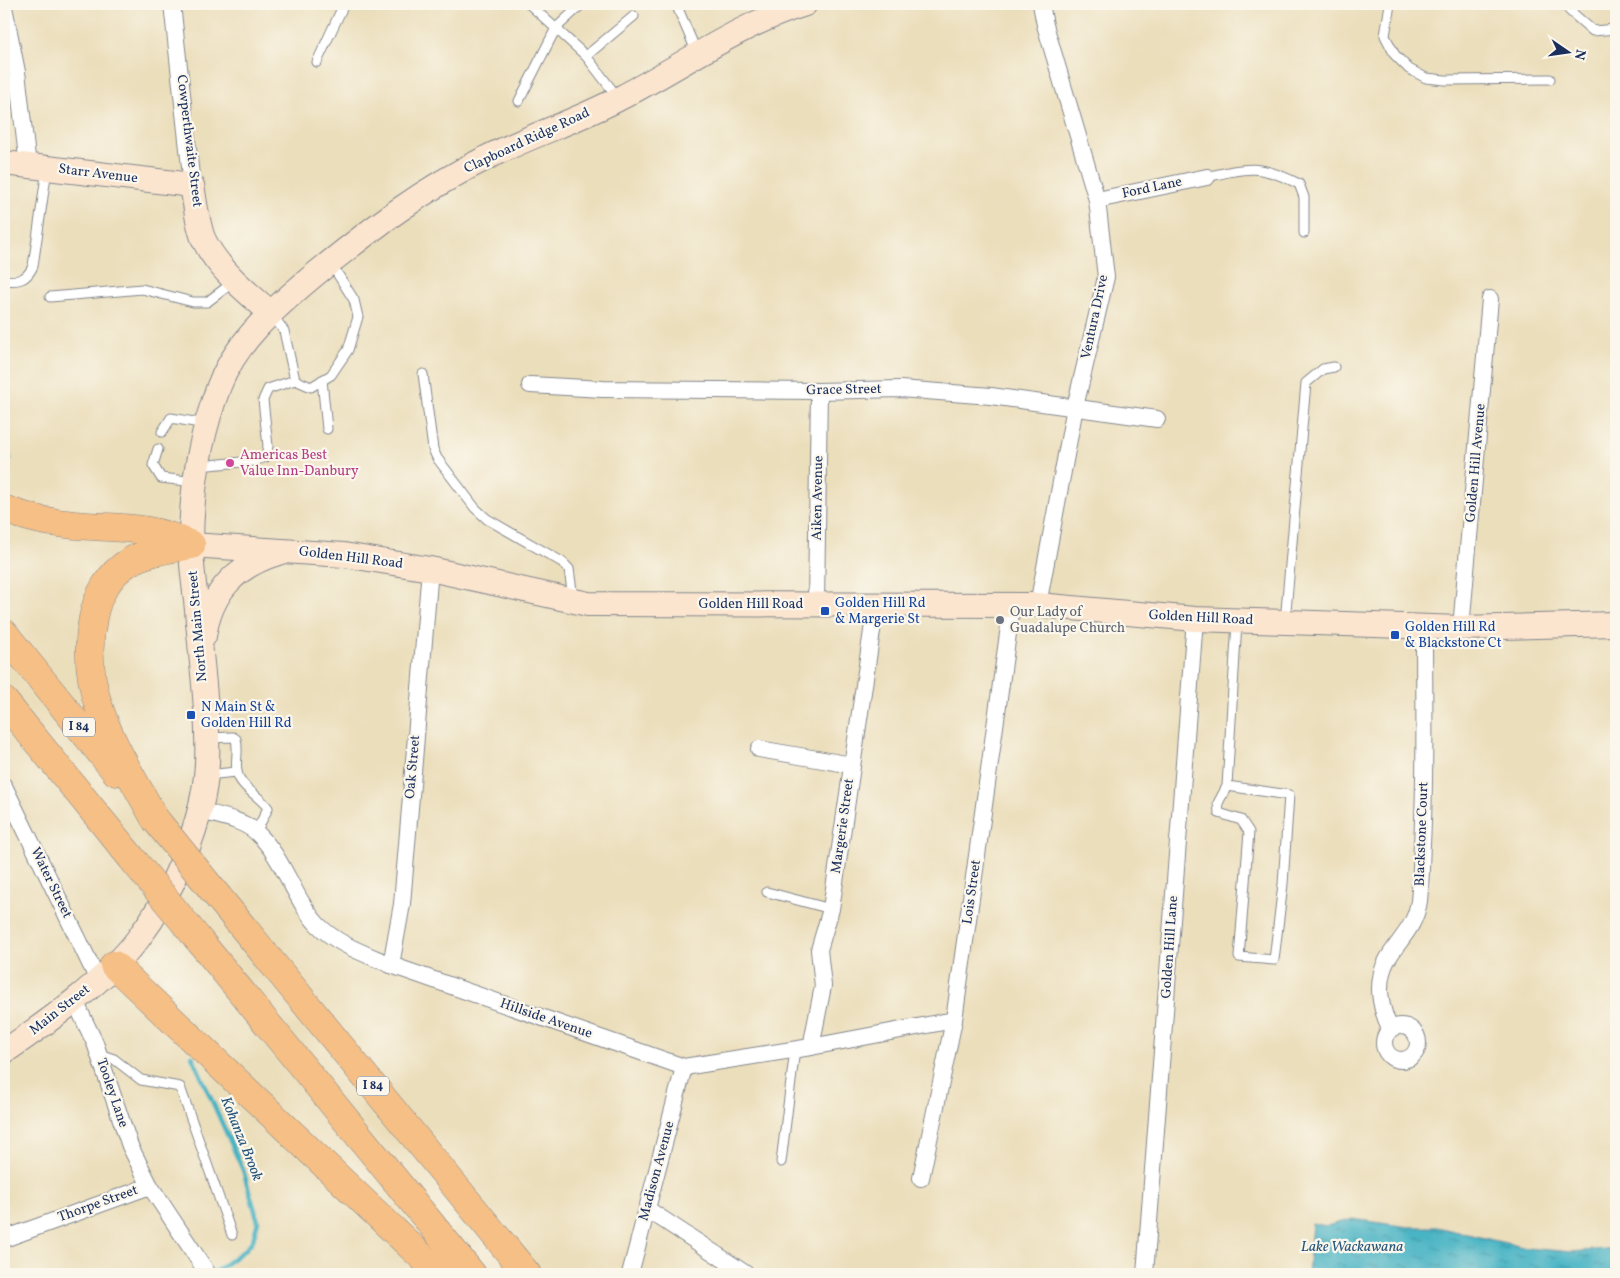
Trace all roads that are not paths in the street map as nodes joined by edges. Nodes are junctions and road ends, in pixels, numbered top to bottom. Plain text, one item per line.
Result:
1 (172, 4) edge
2 (344, 4) edge
3 (529, 4) edge
4 (582, 4) edge
5 (676, 4) edge
6 (1041, 4) edge
7 (1390, 4) edge
8 (1564, 4) edge
9 (791, 6) edge
10 (4, 7) edge
11 (634, 16) dead end
12 (556, 28) junction
13 (1616, 29) edge
14 (586, 56) junction
15 (698, 56) junction
16 (317, 62) dead end
17 (1550, 79) dead end
18 (619, 99) junction
19 (519, 101) dead end
20 (4, 163) edge
21 (38, 167) junction
22 (1207, 177) joint
23 (192, 185) junction
24 (1097, 200) junction
25 (1304, 233) dead end
26 (330, 262) junction
27 (4, 280) edge
28 (235, 281) junction
29 (50, 297) dead end
30 (1490, 299) dead end
31 (270, 312) junction
32 (1334, 367) dead end
33 (424, 374) dead end
34 (295, 380) junction
35 (322, 380) junction
36 (530, 385) dead end
37 (819, 391) junction
38 (1075, 407) junction
39 (1157, 419) dead end
40 (207, 424) junction
41 (326, 429) dead end
42 (162, 432) dead end
43 (158, 449) dead end
44 (196, 474) junction
45 (4, 509) edge
46 (191, 545) junction
47 (289, 550) junction
48 (430, 569) junction
49 (573, 601) junction
50 (816, 604) junction
51 (876, 604) junction
52 (1012, 605) junction
53 (1038, 605) junction
54 (1195, 619) junction
55 (1237, 620) junction
56 (1285, 622) junction
57 (1616, 624) edge
58 (1424, 627) junction
59 (1461, 628) junction
60 (4, 634) edge
61 (200, 656) junction
62 (4, 701) edge
63 (206, 739) junction
64 (759, 749) dead end
65 (852, 765) junction
66 (236, 772) junction
67 (205, 775) junction
68 (4, 786) edge
69 (1227, 786) junction
70 (201, 811) junction
71 (155, 820) junction
72 (256, 832) junction
73 (767, 892) dead end
74 (831, 909) junction
75 (391, 965) junction
76 (106, 972) junction
77 (74, 999) junction
78 (954, 1020) junction
79 (1391, 1030) dead end
80 (803, 1048) junction
81 (4, 1052) edge
82 (99, 1054) junction
83 (684, 1067) junction
84 (781, 1162) dead end
85 (921, 1178) dead end
86 (150, 1186) junction
87 (647, 1209) junction
88 (232, 1236) dead end
89 (4, 1239) edge
90 (206, 1271) edge
91 (440, 1274) edge
92 (472, 1274) edge
93 (527, 1274) edge
94 (630, 1274) edge
95 (746, 1274) edge
96 (1145, 1274) edge

1 - 23 street, Cowperthwaite Street
2 - 16 lane
3 - 12 lane
4 - 12 lane
5 - 15 lane
6 - 24 street, Ventura Drive
7 - 17 lane
8 - 13 lane
9 - 15 street, Clapboard Ridge Road
10 - 21 street
11 - 14 lane
12 - 14 lane
12 - 19 lane
14 - 18 lane
15 - 18 street, Clapboard Ridge Road
18 - 26 street, Clapboard Ridge Road
20 - 21 street, Starr Avenue
21 - 23 street, Starr Avenue
21 - 27 lane
22 - 24 street, Ford Lane
22 - 25 lane
23 - 28 street, Cowperthwaite Street
24 - 38 street, Ventura Drive
26 - 31 street, Clapboard Ridge Road
26 - 35 lane
28 - 29 lane
28 - 31 street, Cowperthwaite Street
30 - 59 street, Golden Hill Avenue
31 - 34 lane
31 - 40 street, North Main Street
32 - 56 lane
33 - 49 lane
34 - 35 lane
34 - 44 lane
35 - 41 lane
36 - 37 street, Grace Street
37 - 38 street, Grace Street
37 - 50 street, Aiken Avenue
38 - 39 street, Grace Street
38 - 53 street, Ventura Drive
40 - 42 lane
40 - 44 street, North Main Street
43 - 44 lane
44 - 46 street, North Main Street
45 - 46 highway
46 - 47 street, Golden Hill Road
46 - 61 street, North Main Street
46 - 71 highway
47 - 48 street, Golden Hill Road
47 - 61 street
48 - 49 street, Golden Hill Road
48 - 75 street, Oak Street
49 - 50 street, Golden Hill Road
50 - 51 street, Golden Hill Road
51 - 52 street, Golden Hill Road
51 - 65 street, Margerie Street
52 - 53 street, Golden Hill Road
52 - 78 street, Lois Street
53 - 54 street, Golden Hill Road
54 - 55 street, Golden Hill Road
54 - 96 street, Golden Hill Lane
55 - 56 street, Golden Hill Road
55 - 69 lane
56 - 58 street, Golden Hill Road
57 - 59 street, Golden Hill Road
58 - 59 street, Golden Hill Road
58 - 79 street, Blackstone Court
60 - 71 highway, I 84
61 - 63 street, North Main Street
62 - 92 highway, bridge
63 - 66 lane
63 - 67 street, North Main Street
64 - 65 street
65 - 74 street, Margerie Street
66 - 67 lane
66 - 72 lane
67 - 70 street, North Main Street
68 - 76 street, Water Street
69 - 69 lane
70 - 72 street, Hillside Avenue
70 - 76 street, North Main Street
71 - 93 highway, I 84, bridge
72 - 75 street, Hillside Avenue
73 - 74 lane
74 - 80 street, Margerie Street
75 - 83 street, Hillside Avenue
76 - 77 street, Main Street
76 - 91 highway
77 - 81 street, Main Street
77 - 82 street, Tooley Lane
78 - 80 street, Hillside Avenue
78 - 85 street, Lois Street
80 - 83 street, Hillside Avenue
80 - 84 lane
82 - 86 street, Tooley Lane
82 - 88 lane
83 - 87 street, Madison Avenue
86 - 89 street, Thorpe Street
86 - 90 street, Thorpe Street
87 - 94 street, Madison Avenue
87 - 95 street

